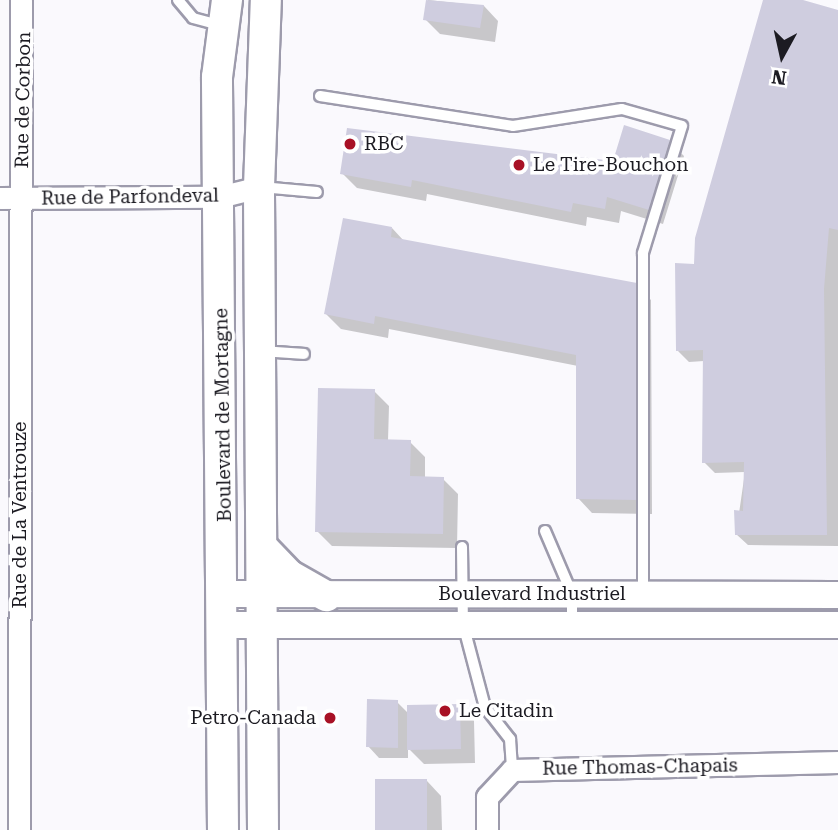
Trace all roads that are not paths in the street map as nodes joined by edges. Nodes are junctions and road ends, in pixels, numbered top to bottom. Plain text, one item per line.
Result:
1 (20, 0) edge
2 (178, 0) edge
3 (266, 0) edge
4 (225, 13) edge
5 (320, 96) dead end
6 (259, 187) junction
7 (317, 192) dead end
8 (219, 197) junction
9 (0, 198) edge
10 (22, 200) junction
11 (261, 351) junction
12 (304, 354) dead end
13 (545, 531) dead end
14 (462, 547) dead end
15 (264, 549) junction
16 (225, 594) junction
17 (572, 594) junction
18 (643, 594) junction
19 (688, 594) junction
20 (463, 595) junction
21 (838, 595) edge
22 (326, 596) junction
23 (374, 596) junction
24 (264, 609) junction
25 (374, 624) junction
26 (463, 624) junction
27 (572, 624) junction
28 (226, 625) junction
29 (688, 625) junction
30 (838, 625) edge
31 (9, 746) edge
32 (838, 762) edge
33 (512, 770) junction
34 (19, 830) edge
35 (223, 830) edge
36 (263, 830) edge
37 (487, 830) edge

1 - 10 street, Rue de Corbon
2 - 4 lane
3 - 6 main road, Boulevard de Mortagne
4 - 8 main road, Boulevard de Mortagne
5 - 18 lane
6 - 7 lane
6 - 8 street, Rue de Parfondeval
6 - 11 main road, Boulevard de Mortagne
8 - 10 street, Rue de Parfondeval
8 - 16 main road, Boulevard de Mortagne
9 - 10 street, Rue de Parfondeval
10 - 31 street, Rue de La Ventrouze
11 - 12 lane
11 - 15 main road, Boulevard de Mortagne
13 - 17 lane
14 - 20 lane
15 - 22 main road
15 - 24 main road, Boulevard de Mortagne
16 - 24 street, Boulevard Industriel
16 - 28 main road, Boulevard de Mortagne
17 - 18 street, Boulevard Industriel
17 - 20 street, Boulevard Industriel
17 - 27 lane
18 - 19 street, Boulevard Industriel
19 - 21 street, Boulevard Industriel
19 - 29 street
20 - 23 street, Boulevard Industriel
20 - 26 lane
22 - 23 street, Boulevard Industriel
22 - 24 street, Boulevard Industriel
23 - 25 street
24 - 25 street, Boulevard Industriel
24 - 28 street, Boulevard Industriel
24 - 36 main road, Boulevard de Mortagne
25 - 26 street, Boulevard Industriel
26 - 27 street, Boulevard Industriel
26 - 33 lane
27 - 29 street, Boulevard Industriel
28 - 35 main road, Boulevard de Mortagne
29 - 30 street, Boulevard Industriel
31 - 34 street, Rue de La Ventrouze
32 - 33 street, Rue Thomas-Chapais
33 - 37 street

